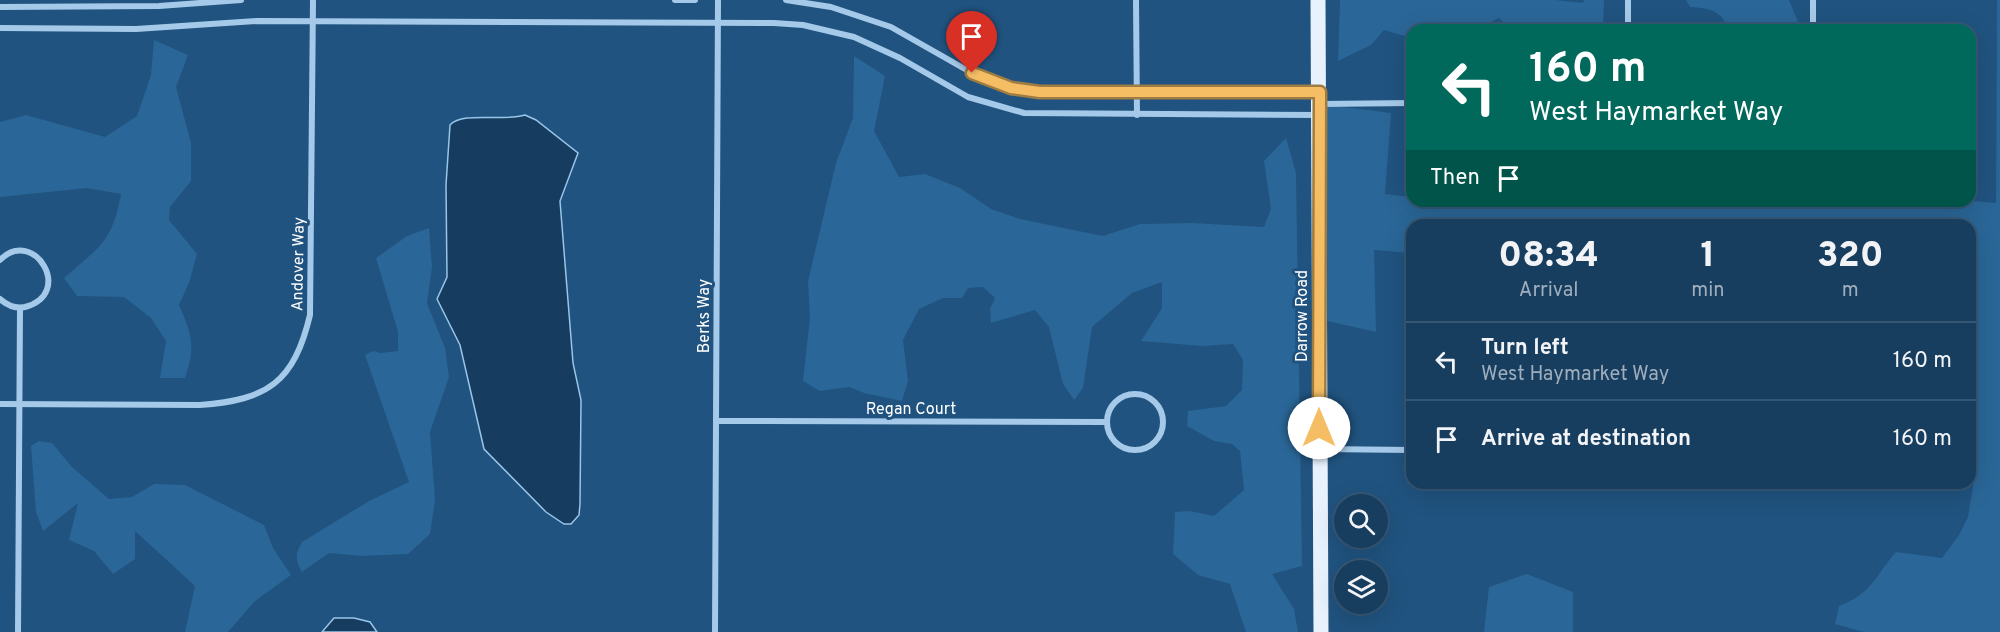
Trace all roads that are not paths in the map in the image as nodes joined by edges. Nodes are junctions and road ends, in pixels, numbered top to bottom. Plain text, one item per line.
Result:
1 (241, 0) edge
2 (313, 0) edge
3 (675, 0) edge
4 (695, 0) edge
5 (718, 0) edge
6 (786, 0) edge
7 (1137, 0) edge
8 (1318, 0) edge
9 (1628, 0) edge
10 (1813, 0) edge
11 (0, 7) edge
12 (312, 21) junction
13 (717, 24) junction
14 (1628, 24) edge
15 (1813, 24) edge
16 (0, 28) edge
17 (1137, 94) junction
18 (1320, 104) junction
19 (1406, 104) edge
20 (1137, 115) junction
21 (0, 260) edge
22 (0, 299) edge
23 (20, 308) junction
24 (0, 404) edge
25 (20, 404) junction
26 (716, 421) junction
27 (1106, 422) junction
28 (1319, 449) junction
29 (1406, 450) edge
30 (18, 632) edge
31 (715, 632) edge
32 (1321, 632) edge

1 - 11 street
2 - 12 street, Andover Way
3 - 4 street
5 - 13 street, Berks Way
6 - 17 street
7 - 17 street
8 - 18 main road, Darrow Road
9 - 14 street
10 - 15 street
12 - 13 street
12 - 16 street
12 - 25 street, Andover Way
13 - 20 street
13 - 26 street, Berks Way
17 - 18 street
17 - 20 street
18 - 19 street
18 - 20 street
18 - 28 main road, Darrow Road
21 - 23 street
22 - 23 street
23 - 25 street
24 - 25 street, Andover Way
25 - 30 street
26 - 27 street, Regan Court
26 - 31 street, Berks Way
27 - 27 street
28 - 29 street
28 - 32 main road, Darrow Road

